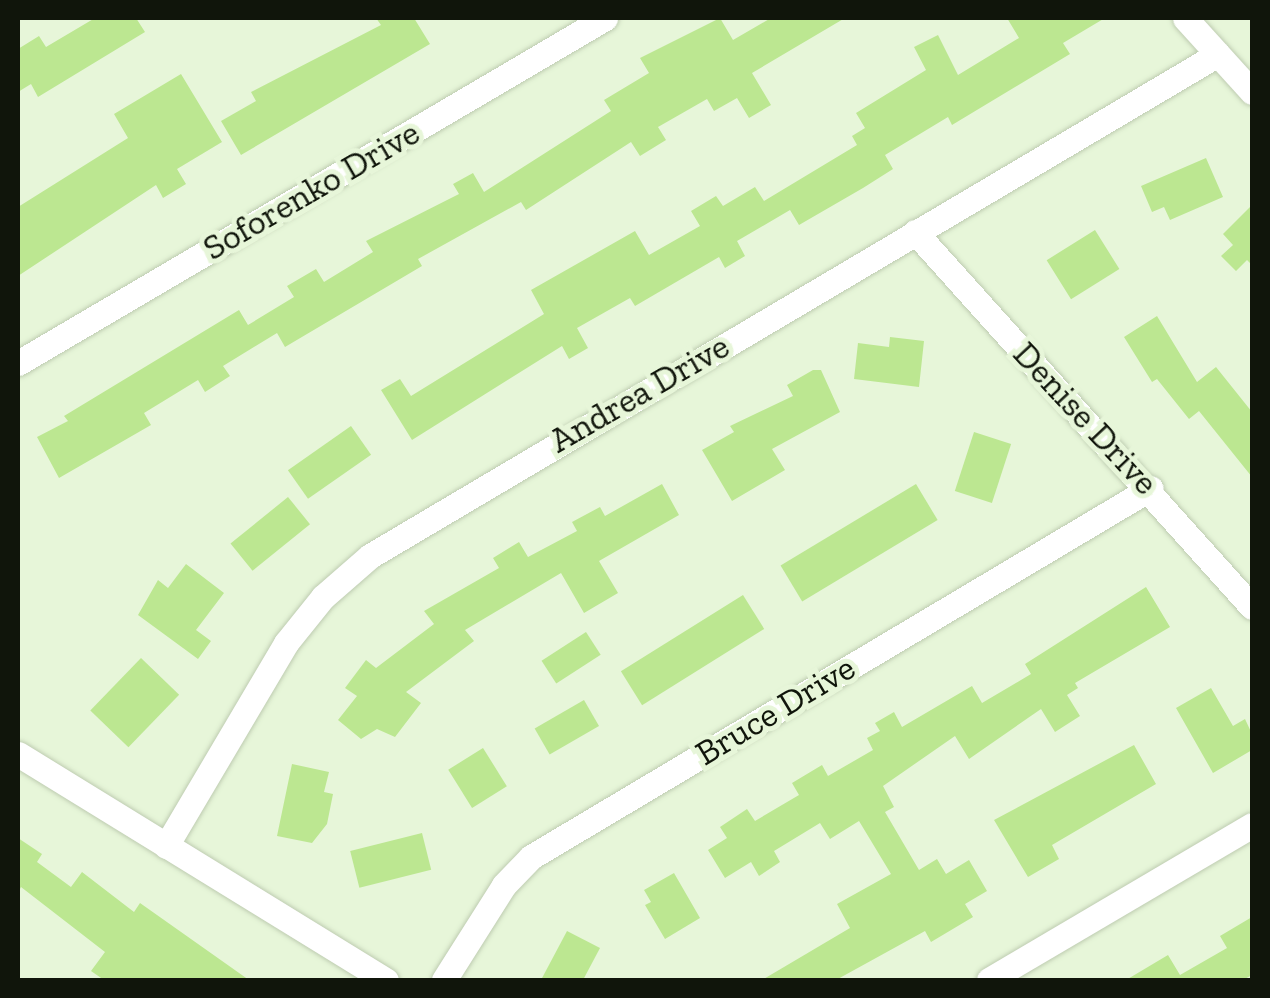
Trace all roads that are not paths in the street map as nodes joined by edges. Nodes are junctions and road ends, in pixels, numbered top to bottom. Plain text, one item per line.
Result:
1 (605, 18) edge
2 (1186, 18) edge
3 (1218, 54) junction
4 (1252, 92) edge
5 (916, 232) junction
6 (18, 362) edge
7 (1151, 488) junction
8 (1252, 607) edge
9 (18, 754) edge
10 (1252, 826) edge
11 (166, 846) junction
12 (386, 980) edge
13 (444, 980) edge
14 (989, 980) edge

1 - 6 street, Soforenko Drive
2 - 3 street
3 - 4 street
3 - 5 street, Andrea Drive
5 - 7 street, Denise Drive
5 - 11 street, Andrea Drive
7 - 8 street, Denise Drive
7 - 13 street, Bruce Drive
9 - 11 street
10 - 14 street
11 - 12 street

